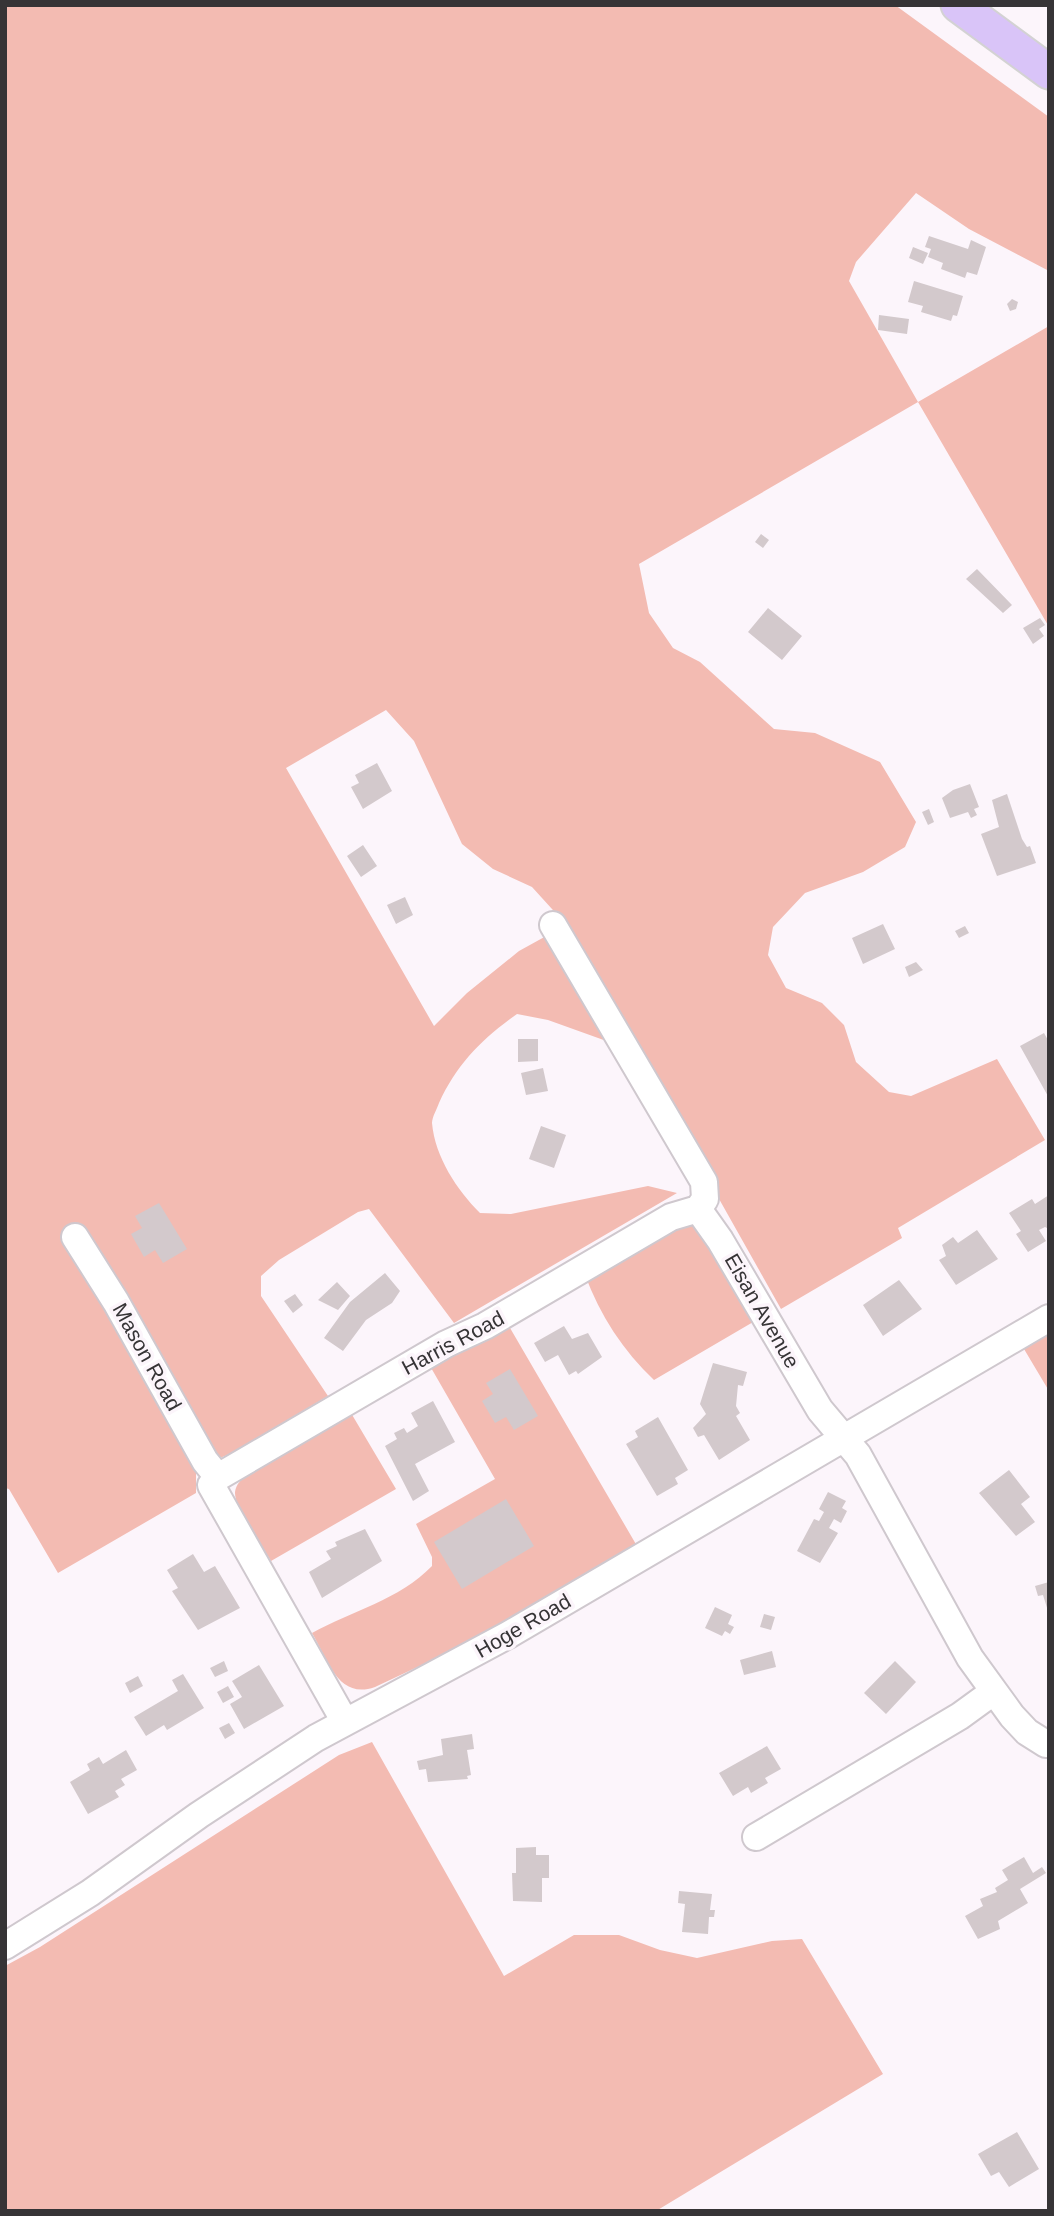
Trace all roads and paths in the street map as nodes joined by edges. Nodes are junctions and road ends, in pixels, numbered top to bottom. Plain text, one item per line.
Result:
1 (958, 5) edge
2 (1049, 72) edge
3 (553, 925) dead end
4 (698, 1209) junction
5 (75, 1237) dead end
6 (1049, 1318) edge
7 (846, 1437) junction
8 (215, 1481) junction
9 (993, 1692) junction
10 (345, 1722) junction
11 (1046, 1744) dead end
12 (755, 1837) dead end
13 (5, 1946) edge

1 - 2 main road
3 - 4 street
4 - 7 street, Eisan Avenue
4 - 8 street, Harris Road
5 - 8 street, Mason Road
6 - 7 street, Hoge Road
7 - 9 street, Eisan Avenue
7 - 10 street, Hoge Road
8 - 10 street, Mason Road
9 - 11 street, Eisan Avenue
9 - 12 street
10 - 13 street, Hoge Road

